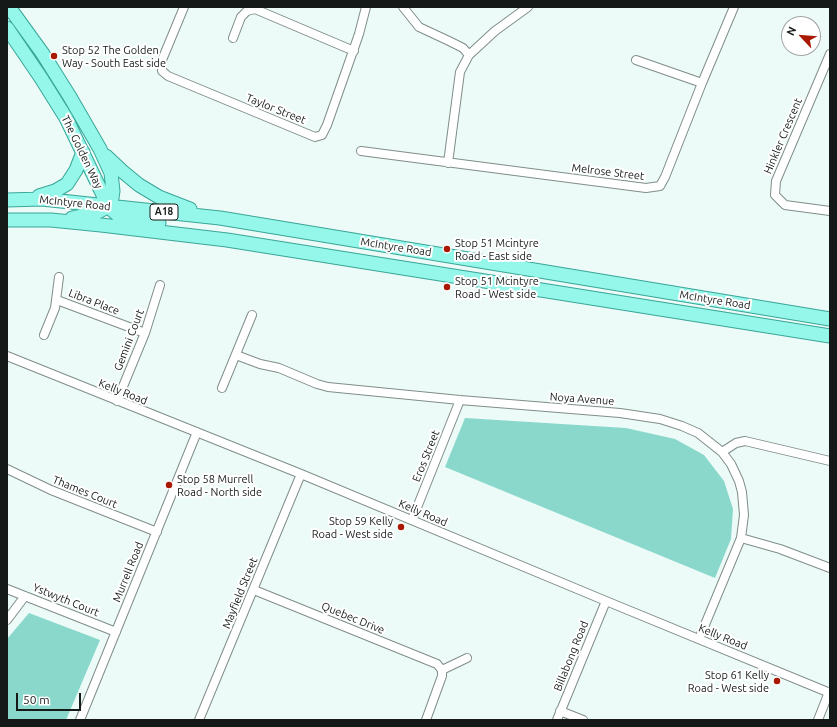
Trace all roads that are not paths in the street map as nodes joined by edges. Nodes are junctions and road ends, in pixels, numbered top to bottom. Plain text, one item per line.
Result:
1 (9, 7) edge
2 (184, 7) edge
3 (366, 7) edge
4 (403, 7) edge
5 (528, 7) edge
6 (734, 7) edge
7 (7, 28) edge
8 (233, 38) dead end
9 (354, 50) junction
10 (830, 54) edge
11 (469, 55) junction
12 (636, 60) dead end
13 (702, 83) junction
14 (100, 149) junction
15 (361, 151) dead end
16 (83, 152) junction
17 (448, 163) junction
18 (30, 198) junction
19 (7, 200) edge
20 (109, 206) junction
21 (830, 210) edge
22 (220, 218) junction
23 (7, 220) edge
24 (61, 221) junction
25 (226, 240) junction
26 (59, 277) dead end
27 (160, 285) dead end
28 (57, 300) junction
29 (252, 315) dead end
30 (830, 319) edge
31 (145, 334) junction
32 (44, 335) dead end
33 (830, 336) edge
34 (236, 355) junction
35 (7, 356) edge
36 (222, 388) dead end
37 (460, 400) junction
38 (117, 401) junction
39 (197, 432) junction
40 (722, 452) junction
41 (830, 461) edge
42 (7, 469) edge
43 (301, 474) junction
44 (412, 520) junction
45 (156, 532) junction
46 (741, 538) junction
47 (830, 568) edge
48 (7, 589) edge
49 (254, 590) junction
50 (26, 596) junction
51 (606, 601) junction
52 (7, 620) edge
53 (116, 632) junction
54 (700, 639) junction
55 (467, 658) dead end
56 (442, 670) junction
57 (829, 693) edge
58 (560, 711) junction
59 (80, 720) edge
60 (200, 720) edge
61 (426, 720) edge
62 (557, 720) edge
63 (583, 720) edge
64 (818, 720) edge

1 - 14 main road, The Golden Way
2 - 9 street, Taylor Street
3 - 9 street, Taylor Street
4 - 11 street
5 - 11 street
6 - 13 street, Melrose Street
7 - 16 main road, The Golden Way
8 - 9 street
10 - 21 street, Hinkler Crescent
11 - 17 street
12 - 13 street
13 - 17 street, Melrose Street
14 - 20 main road, The Golden Way
14 - 22 main road
15 - 17 street, Melrose Street
16 - 18 main road
16 - 20 main road, The Golden Way
18 - 19 main road, McIntyre Road / A18
18 - 20 main road, McIntyre Road / A18
20 - 22 main road, McIntyre Road / A18
20 - 24 main road
20 - 25 main road
22 - 30 main road, McIntyre Road / A18
23 - 24 main road, McIntyre Road / A18
24 - 25 main road, McIntyre Road / A18
25 - 33 main road, McIntyre Road / A18
26 - 28 street, Libra Place
27 - 31 street, Gemini Court
28 - 31 street, Libra Place
28 - 32 street, Libra Place
29 - 34 street
31 - 38 street, Gemini Court
34 - 36 street
34 - 37 street, Noya Avenue
35 - 38 street, Kelly Road
37 - 40 street, Noya Avenue
37 - 44 street, Eros Street
38 - 39 street, Kelly Road
39 - 43 street, Kelly Road
39 - 45 street, Murrell Road
40 - 41 street
40 - 46 street, Noya Avenue
42 - 45 street, Thames Court
43 - 44 street, Kelly Road
43 - 49 street, Mayfield Street
44 - 51 street, Kelly Road
45 - 53 street, Murrell Road
46 - 47 street
46 - 54 street, Noya Avenue
48 - 50 street, Ystwyth Court
49 - 56 street, Quebec Drive
49 - 60 street, Mayfield Street
50 - 52 street
50 - 53 street, Ystwyth Court
51 - 54 street, Kelly Road
51 - 58 street, Billabong Road
53 - 59 street, Murrell Road
54 - 57 street, Kelly Road
55 - 56 street
56 - 61 street
57 - 64 street
58 - 62 street, Billabong Road
58 - 63 street

